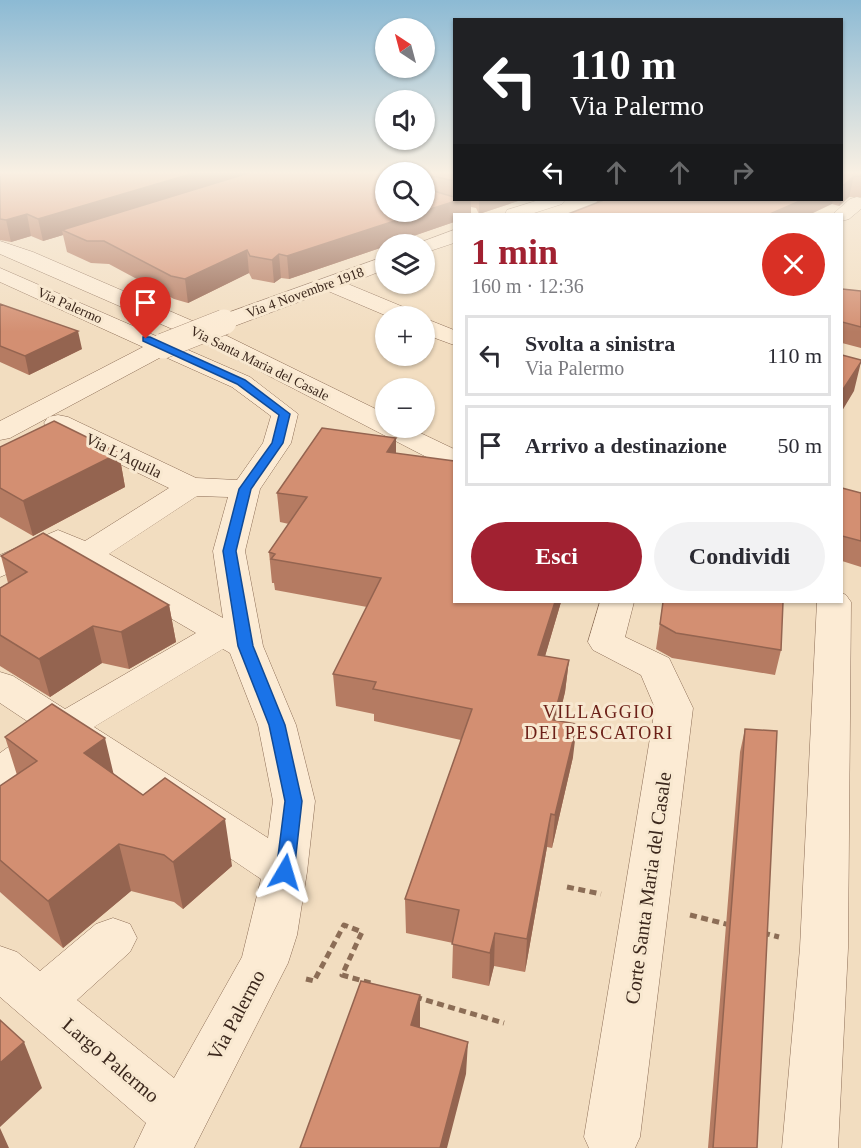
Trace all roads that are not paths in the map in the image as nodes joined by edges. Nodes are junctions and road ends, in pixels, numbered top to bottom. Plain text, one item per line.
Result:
1 (453, 236) edge
2 (435, 244) edge
3 (0, 248) edge
4 (48, 249) dead end
5 (26, 256) junction
6 (0, 264) edge
7 (375, 266) edge
8 (0, 274) edge
9 (328, 283) junction
10 (382, 306) edge
11 (435, 330) edge
12 (453, 338) edge
13 (163, 346) junction
14 (375, 419) edge
15 (58, 423) edge
16 (0, 432) edge
17 (410, 438) edge
18 (453, 460) edge
19 (191, 487) junction
20 (245, 489) junction
21 (86, 555) junction
22 (4, 562) edge
23 (843, 592) edge
24 (861, 597) edge
25 (617, 603) edge
26 (834, 603) edge
27 (233, 640) junction
28 (0, 685) edge
29 (63, 729) junction
30 (0, 774) edge
31 (285, 872) junction
32 (113, 938) dead end
33 (0, 967) edge
34 (41, 1001) junction
35 (171, 1133) edge
36 (612, 1137) dead end
37 (810, 1148) edge

1 - 2 street
3 - 5 street, Via Santa Maria del Casale
4 - 5 street
5 - 6 street
5 - 14 street, Via Santa Maria del Casale
7 - 9 street, Via 4 Novembre 1918
8 - 13 street, Via Palermo
9 - 10 street
9 - 13 street, Via 4 Novembre 1918, bridge
11 - 12 street
13 - 16 street, Via 4 Novembre 1918
13 - 20 street, Via Palermo
15 - 19 street, Via L'Aquila
17 - 18 street
19 - 20 street
19 - 21 street
20 - 27 street, Via Palermo
21 - 22 street
21 - 27 street
23 - 24 street
25 - 36 street, Corte Santa Maria del Casale
26 - 37 street
27 - 29 street
27 - 31 street, Via Palermo
28 - 29 street
29 - 30 street
29 - 31 street
31 - 35 street, Via Palermo
32 - 34 street
33 - 34 street, Largo Palermo
34 - 35 street, Largo Palermo

